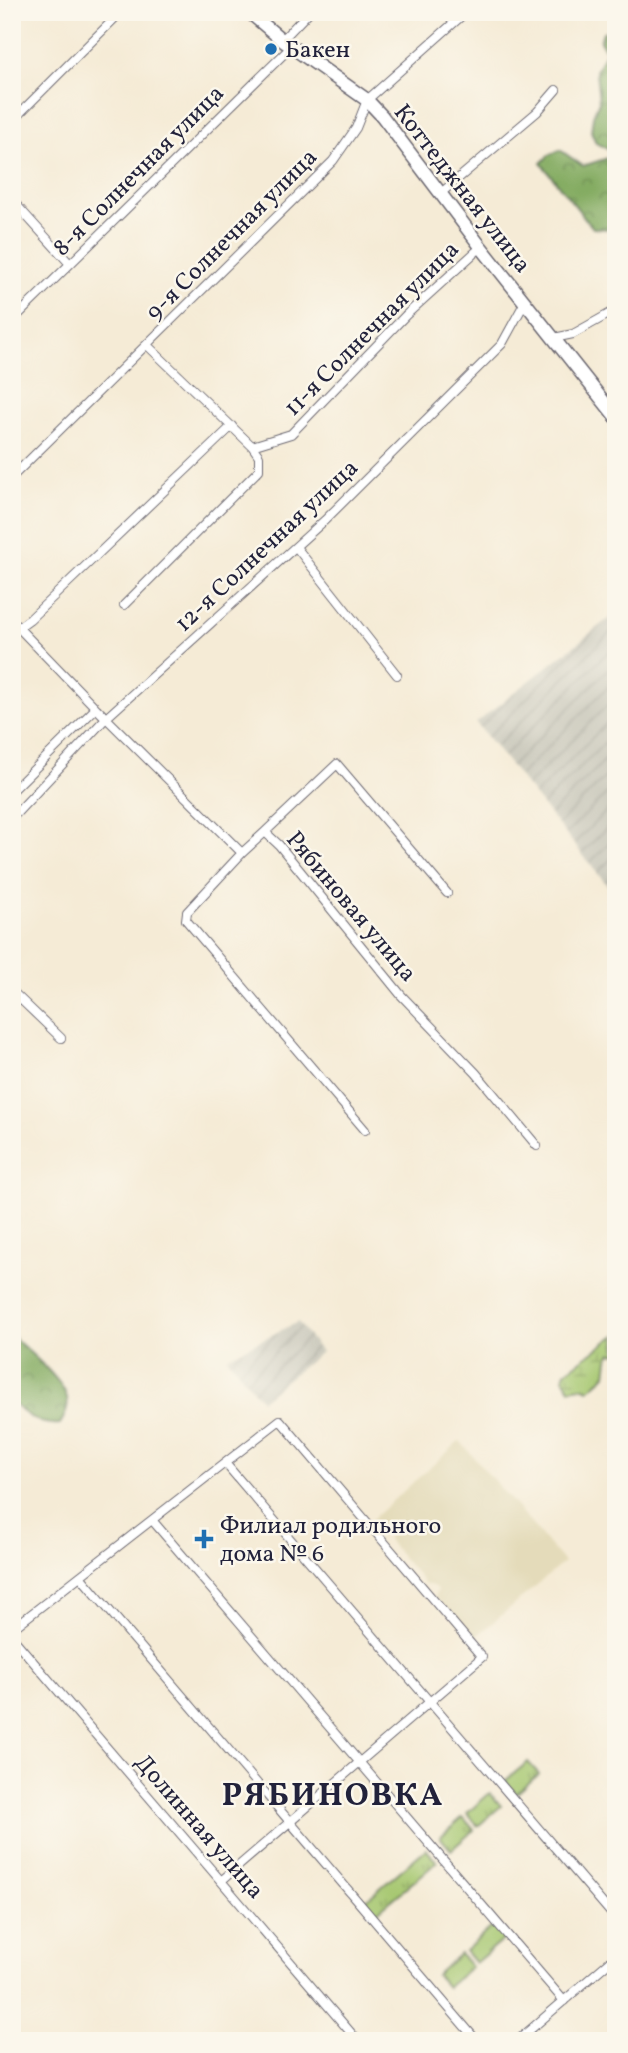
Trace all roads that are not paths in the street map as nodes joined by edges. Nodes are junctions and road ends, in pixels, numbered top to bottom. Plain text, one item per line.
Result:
1 (121, 12) edge
2 (249, 12) edge
3 (309, 12) edge
4 (466, 12) edge
5 (286, 43) junction
6 (556, 90) dead end
7 (367, 100) junction
8 (12, 121) edge
9 (441, 193) junction
10 (12, 200) edge
11 (481, 247) junction
12 (69, 264) junction
13 (525, 302) junction
14 (616, 310) edge
15 (12, 321) edge
16 (554, 338) junction
17 (147, 345) junction
18 (616, 417) edge
19 (232, 426) junction
20 (253, 446) junction
21 (12, 477) edge
22 (296, 547) junction
23 (124, 605) dead end
24 (14, 626) edge
25 (397, 675) dead end
26 (96, 708) junction
27 (107, 718) junction
28 (12, 791) edge
29 (12, 818) edge
30 (265, 832) junction
31 (242, 853) junction
32 (447, 893) dead end
33 (12, 991) edge
34 (61, 1038) dead end
35 (365, 1130) dead end
36 (537, 1146) dead end
37 (225, 1463) junction
38 (152, 1520) junction
39 (80, 1576) junction
40 (12, 1629) edge
41 (12, 1637) edge
42 (430, 1702) junction
43 (360, 1762) junction
44 (290, 1822) junction
45 (221, 1881) junction
46 (616, 1919) edge
47 (616, 1956) edge
48 (564, 2001) junction
49 (358, 2041) edge
50 (477, 2041) edge
51 (517, 2041) edge

1 - 8 street
2 - 5 street, Коттеджная улица
3 - 5 street, 8-я Солнечная улица
4 - 7 street, 9-я Солнечная улица
5 - 7 street, Коттеджная улица
5 - 12 street, 8-я Солнечная улица
6 - 9 street
7 - 9 street, Коттеджная улица
7 - 17 street, 9-я Солнечная улица
9 - 11 street, Коттеджная улица
10 - 12 street
11 - 13 street, Коттеджная улица
11 - 20 street, 11-я Солнечная улица
12 - 15 street, 8-я Солнечная улица
13 - 16 street, Коттеджная улица
13 - 22 street, 12-я Солнечная улица
14 - 16 street
16 - 18 street, Коттеджная улица
17 - 19 street
17 - 21 street, 9-я Солнечная улица
19 - 20 street
19 - 24 street
20 - 23 street
22 - 25 street
22 - 27 street, 12-я Солнечная улица
24 - 26 street
26 - 27 street
26 - 28 street
27 - 29 street, 12-я Солнечная улица
27 - 31 street
30 - 31 street, Рябиновая улица
30 - 32 street
30 - 36 street, Рябиновая улица
31 - 35 street, Рябиновая улица
33 - 34 street
37 - 38 street
37 - 42 street
37 - 42 street
38 - 39 street
38 - 43 street
39 - 40 street
39 - 44 street
41 - 45 street, Долинная улица
42 - 43 street
42 - 46 street
43 - 44 street
43 - 48 street
44 - 45 street
44 - 50 street
45 - 49 street, Долинная улица
47 - 48 street
48 - 51 street

